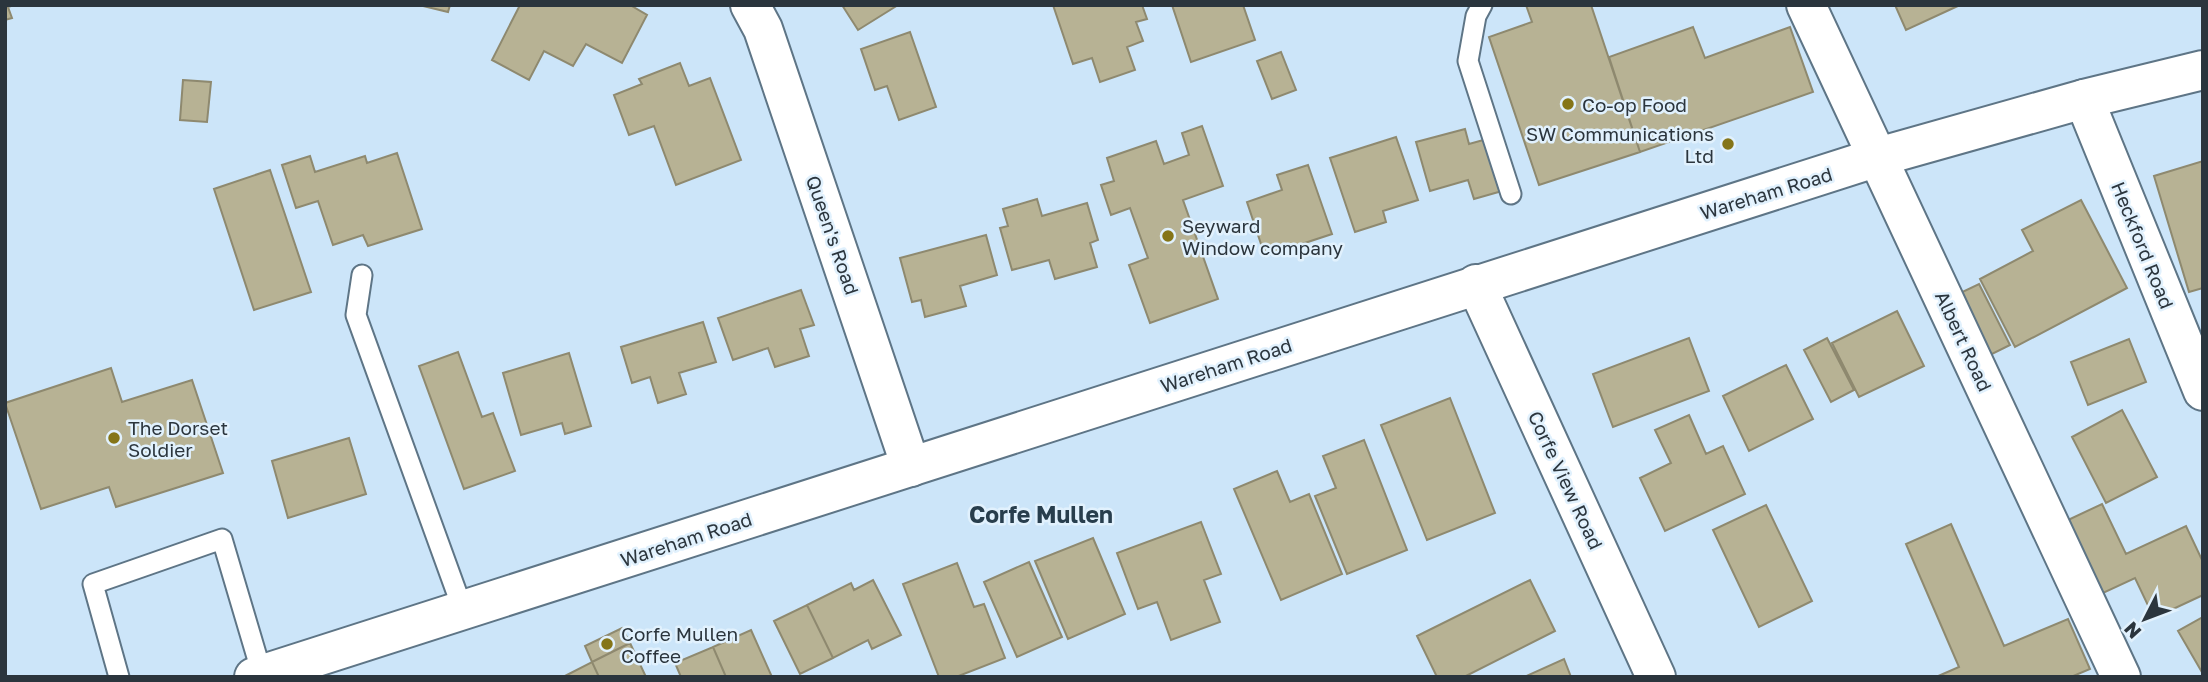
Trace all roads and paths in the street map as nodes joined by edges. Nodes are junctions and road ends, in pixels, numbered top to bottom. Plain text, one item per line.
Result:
1 (750, 5) edge
2 (1482, 5) edge
3 (1806, 5) edge
4 (2203, 70) edge
5 (2084, 99) junction
6 (1878, 158) junction
7 (1511, 194) dead end
8 (362, 275) dead end
9 (1476, 284) junction
10 (2203, 391) edge
11 (911, 467) junction
12 (463, 610) junction
13 (258, 675) edge
14 (119, 677) edge
15 (1656, 677) edge
16 (2121, 677) edge

1 - 11 street, Queen's Road
2 - 7 lane
3 - 6 street, Albert Road
4 - 5 street, Wareham Road
5 - 6 street, Wareham Road
5 - 10 street, Heckford Road
6 - 9 street, Wareham Road
6 - 16 street, Albert Road
8 - 12 lane
9 - 11 street, Wareham Road
9 - 15 street, Corfe View Road
11 - 12 street, Wareham Road
12 - 13 street, Wareham Road
13 - 14 lane

